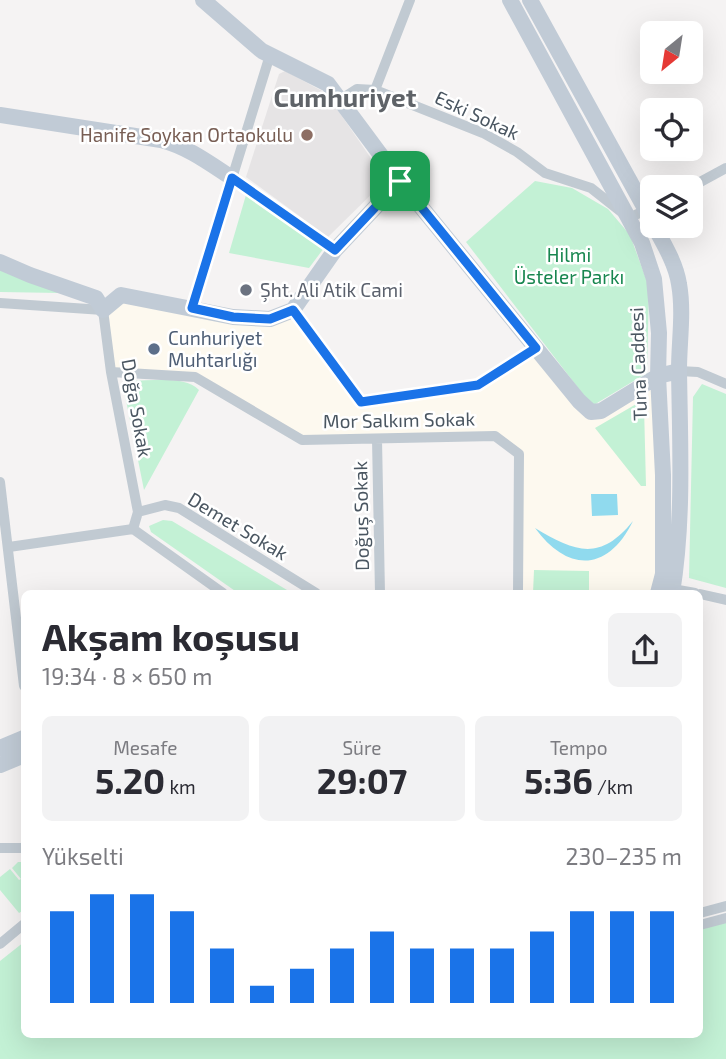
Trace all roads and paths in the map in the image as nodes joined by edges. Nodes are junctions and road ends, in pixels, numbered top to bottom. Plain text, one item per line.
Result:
1 (203, 0) edge
2 (409, 0) edge
3 (510, 0) edge
4 (530, 0) edge
5 (270, 55) junction
6 (375, 90) junction
7 (340, 100) junction
8 (0, 115) edge
9 (726, 167) edge
10 (232, 178) junction
11 (703, 180) edge
12 (400, 181) junction
13 (640, 197) edge
14 (629, 218) junction
15 (640, 218) edge
16 (662, 238) edge
17 (335, 250) junction
18 (0, 262) edge
19 (0, 303) edge
20 (192, 308) junction
21 (103, 310) junction
22 (293, 310) junction
23 (536, 348) junction
24 (679, 371) junction
25 (111, 372) junction
26 (658, 376) junction
27 (726, 384) edge
28 (377, 439) junction
29 (0, 482) edge
30 (138, 512) junction
31 (133, 529) junction
32 (9, 547) junction
33 (219, 590) edge
34 (311, 590) edge
35 (380, 590) edge
36 (518, 590) edge
37 (665, 590) edge
38 (703, 595) edge
39 (726, 600) edge
40 (21, 658) edge
41 (21, 739) edge
42 (0, 748) edge
43 (21, 756) edge
44 (0, 765) edge
45 (0, 848) edge
46 (21, 848) edge
47 (726, 906) edge
48 (703, 912) edge
49 (726, 918) edge
50 (703, 924) edge
51 (21, 926) edge
52 (0, 944) edge

1 - 5 street
2 - 6 street
3 - 14 street, Tuna Caddesi
4 - 13 street
5 - 7 street
5 - 10 street
6 - 7 street
6 - 14 street, Eski Sokak
7 - 12 street
8 - 10 street
9 - 11 street
10 - 17 street
10 - 20 street
12 - 17 street
12 - 23 street
14 - 15 street
14 - 26 street, Tuna Caddesi
16 - 24 street
17 - 22 street
18 - 21 street
19 - 21 street
20 - 21 street
20 - 22 street
21 - 25 street, Doğa Sokak
22 - 23 street
23 - 26 street
24 - 26 street
24 - 27 street
24 - 37 street
25 - 28 street, Mor Salkım Sokak
25 - 30 street, Doğa Sokak
26 - 37 street, Tuna Caddesi
28 - 35 street, Doğuş Sokak
28 - 36 street, Mor Salkım Sokak
29 - 32 street
30 - 31 street
30 - 34 street, Demet Sokak
31 - 32 street
31 - 33 street
32 - 40 street
38 - 39 street
41 - 42 street
43 - 44 street
45 - 46 street
47 - 48 street
49 - 50 street
51 - 52 street

